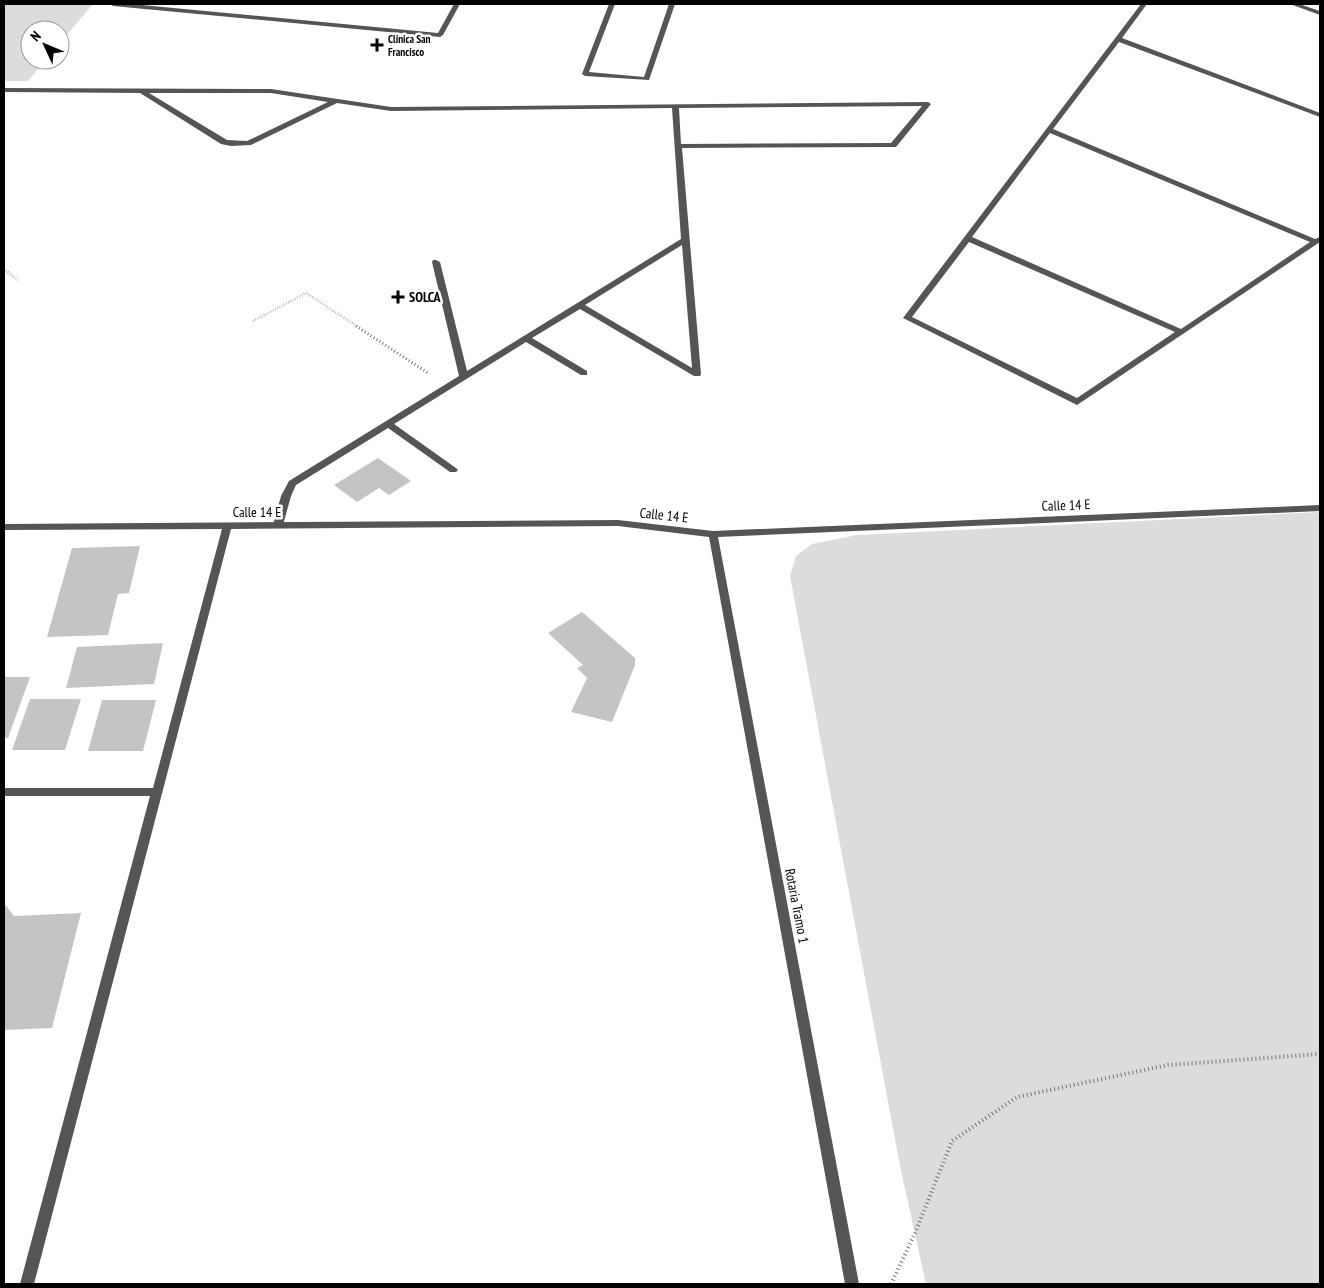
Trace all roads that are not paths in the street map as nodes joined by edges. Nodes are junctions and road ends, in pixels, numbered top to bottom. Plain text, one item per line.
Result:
1 (113, 4) edge
2 (457, 4) edge
3 (612, 4) edge
4 (672, 4) edge
5 (1144, 4) edge
6 (1293, 4) edge
7 (1320, 13) edge
8 (1118, 39) junction
9 (4, 90) edge
10 (141, 91) junction
11 (336, 100) junction
12 (675, 106) junction
13 (1320, 115) edge
14 (1049, 130) junction
15 (678, 146) junction
16 (967, 238) junction
17 (685, 240) junction
18 (1318, 240) edge
19 (436, 262) dead end
20 (579, 305) junction
21 (1181, 332) junction
22 (526, 338) junction
23 (584, 373) dead end
24 (464, 377) junction
25 (388, 424) junction
26 (453, 470) dead end
27 (1320, 508) edge
28 (278, 525) junction
29 (227, 526) junction
30 (4, 527) edge
31 (713, 534) junction
32 (4, 792) edge
33 (158, 792) junction
34 (27, 1284) edge
35 (852, 1284) edge

1 - 2 street
3 - 4 street
5 - 8 street
6 - 7 street
8 - 13 street
8 - 14 street
9 - 10 street
10 - 11 street
10 - 11 street
11 - 12 street
12 - 15 street
12 - 15 street
14 - 16 street
14 - 18 street
15 - 17 street
16 - 21 street
16 - 21 street
17 - 20 street
17 - 20 street
18 - 21 street
19 - 24 street
20 - 22 street
22 - 23 street
22 - 24 street
24 - 25 street
25 - 26 street
25 - 28 street
27 - 31 street, Calle 14 E
28 - 29 street, Calle 14 E
28 - 31 street, Calle 14 E
29 - 30 street, Calle 14 E
29 - 33 street
31 - 35 street, Rotaria Tramo 1
32 - 33 street
33 - 34 street

